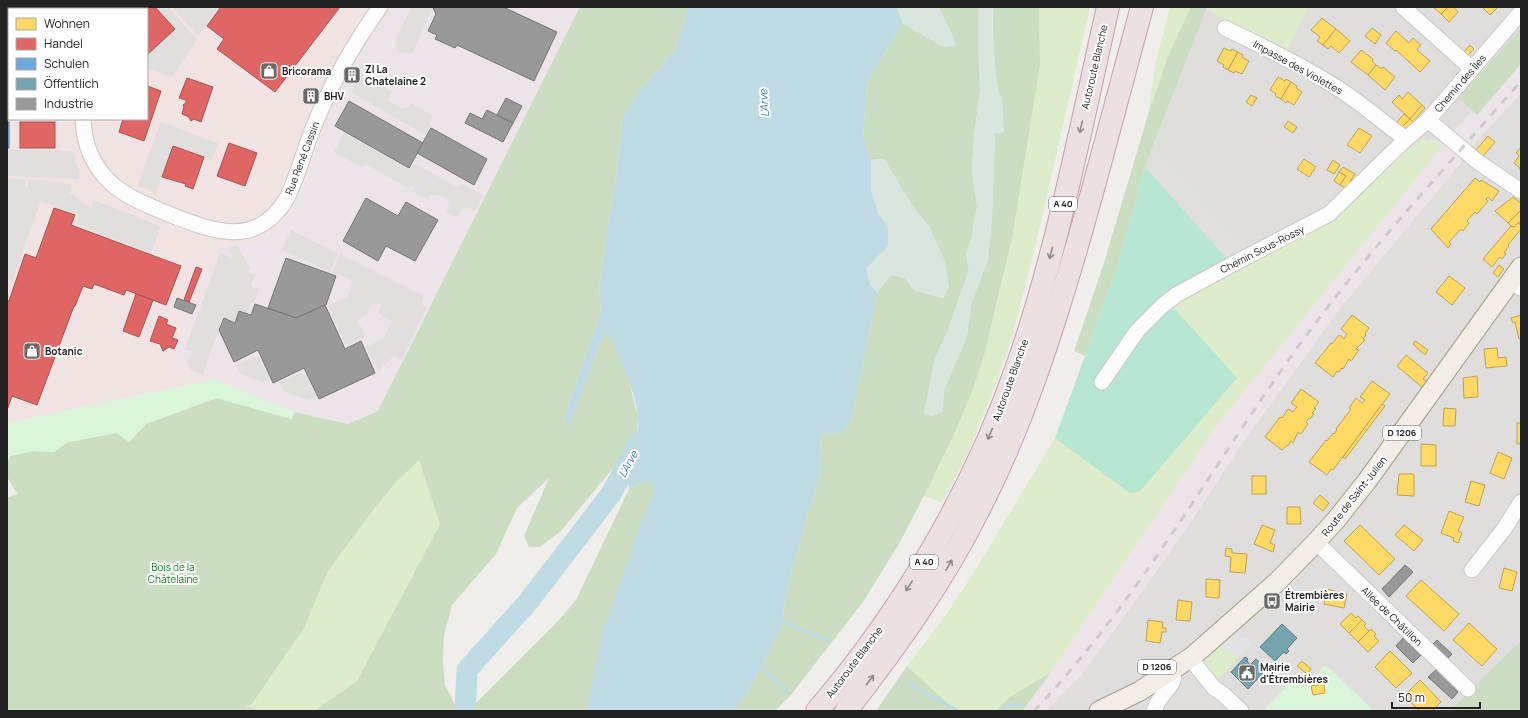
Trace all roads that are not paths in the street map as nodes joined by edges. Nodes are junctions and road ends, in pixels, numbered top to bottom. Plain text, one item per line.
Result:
1 (380, 7) edge
2 (1108, 7) edge
3 (1131, 7) edge
4 (1142, 7) edge
5 (1157, 7) edge
6 (1403, 7) edge
7 (1521, 12) edge
8 (1225, 28) dead end
9 (1472, 69) junction
10 (82, 120) edge
11 (1428, 120) junction
12 (1406, 139) junction
13 (1521, 191) edge
14 (1087, 212) junction
15 (1518, 279) edge
16 (1102, 382) dead end
17 (1028, 399) junction
18 (1521, 502) edge
19 (1316, 542) junction
20 (1472, 570) dead end
21 (1186, 654) junction
22 (1172, 670) junction
23 (1468, 689) dead end
24 (817, 711) edge
25 (846, 711) edge
26 (1095, 711) edge
27 (1099, 711) edge
28 (1154, 711) edge
29 (1241, 711) edge

1 - 10 street, Rue René Cassin
2 -> 24 highway, Autoroute Blanche / A 40
3 - 14 highway
4 - 14 highway, A 40
5 - 17 highway
6 - 9 street
7 - 9 street, Chemin des Îles
8 - 12 street, Impasse des Violettes
9 - 11 street, Chemin des Îles
11 - 12 street, Chemin Sous-Rossy
11 - 13 street, Chemin des Îles
12 - 16 street, Chemin Sous-Rossy
14 - 17 highway, A 40
15 - 19 main road, Route de Saint-Julien / D 1206
25 -> 17 highway, A 40
18 - 20 street
19 - 21 main road, Route de Saint-Julien / D 1206
19 - 23 street, Allée de Châtillon
21 - 22 main road, Route de Saint-Julien / D 1206
21 - 26 main road, Route de Saint-Julien / D 1206
21 - 29 street
22 - 27 main road, Route de Saint-Julien / D 1206
22 - 28 street

